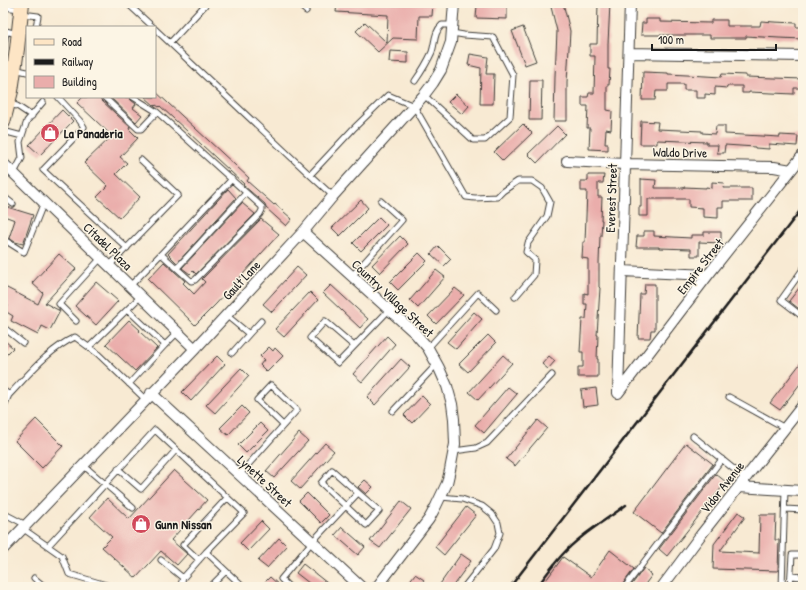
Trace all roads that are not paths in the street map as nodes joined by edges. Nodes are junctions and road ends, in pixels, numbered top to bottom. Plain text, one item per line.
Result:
1 (207, 3) edge
2 (297, 3) edge
3 (454, 3) edge
4 (630, 3) edge
5 (130, 4) edge
6 (3, 7) edge
7 (21, 9) edge
8 (306, 11) dead end
9 (36, 26) edge
10 (152, 26) edge
11 (453, 29) junction
12 (156, 30) edge
13 (14, 38) edge
14 (170, 43) junction
15 (629, 53) junction
16 (803, 56) edge
17 (11, 62) edge
18 (415, 81) dead end
19 (424, 95) junction
20 (7, 96) edge
21 (59, 98) edge
22 (105, 98) edge
23 (135, 98) edge
24 (44, 102) dead end
25 (414, 106) junction
26 (157, 112) junction
27 (32, 116) junction
28 (3, 122) edge
29 (3, 131) edge
30 (22, 136) junction
31 (803, 155) edge
32 (141, 160) dead end
33 (567, 161) dead end
34 (3, 163) edge
35 (625, 164) junction
36 (791, 170) junction
37 (14, 173) junction
38 (310, 175) junction
39 (232, 179) junction
40 (246, 193) junction
41 (3, 196) edge
42 (333, 196) junction
43 (381, 201) dead end
44 (44, 202) junction
45 (13, 204) dead end
46 (303, 232) junction
47 (3, 238) edge
48 (127, 248) junction
49 (161, 254) junction
50 (101, 258) junction
51 (109, 266) junction
52 (177, 268) junction
53 (803, 269) edge
54 (622, 271) junction
55 (708, 275) junction
56 (352, 276) junction
57 (130, 286) junction
58 (141, 296) junction
59 (515, 296) dead end
60 (128, 310) junction
61 (389, 310) junction
62 (496, 310) dead end
63 (226, 314) junction
64 (803, 317) edge
65 (76, 321) dead end
66 (261, 321) dead end
67 (3, 327) edge
68 (178, 332) junction
69 (249, 334) junction
70 (23, 343) dead end
71 (165, 345) junction
72 (354, 346) junction
73 (89, 347) junction
74 (194, 348) junction
75 (428, 348) junction
76 (232, 353) dead end
77 (437, 364) junction
78 (552, 376) dead end
79 (129, 384) junction
80 (3, 390) edge
81 (618, 394) joint
82 (9, 395) junction
83 (148, 396) junction
84 (729, 398) dead end
85 (803, 405) edge
86 (3, 408) edge
87 (393, 410) dead end
88 (283, 425) junction
89 (785, 428) junction
90 (693, 436) dead end
91 (176, 450) junction
92 (454, 451) junction
93 (722, 459) junction
94 (83, 465) junction
95 (118, 469) junction
96 (239, 474) junction
97 (746, 479) junction
98 (105, 484) junction
99 (739, 487) junction
100 (785, 490) junction
101 (803, 491) edge
102 (358, 493) junction
103 (441, 497) junction
104 (227, 498) junction
105 (346, 506) junction
106 (133, 508) dead end
107 (785, 509) junction
108 (803, 510) edge
109 (3, 513) edge
110 (24, 526) junction
111 (312, 542) junction
112 (6, 544) edge
113 (48, 546) junction
114 (206, 552) junction
115 (803, 555) edge
116 (161, 560) dead end
117 (200, 560) junction
118 (226, 571) junction
119 (791, 576) junction
120 (803, 577) edge
121 (34, 578) dead end
122 (183, 578) junction
123 (45, 587) edge
124 (113, 587) edge
125 (180, 587) edge
126 (210, 587) edge
127 (243, 587) edge
128 (289, 587) edge
129 (361, 587) edge
130 (377, 587) edge
131 (464, 587) edge
132 (624, 587) edge
133 (662, 587) edge
134 (782, 587) edge
135 (790, 587) edge

1 - 14 lane
2 - 8 lane
3 - 11 street, Gault Lane
4 - 15 street, Everest Street
5 - 10 lane
6 - 7 lane
7 - 9 lane
7 - 13 main road
11 - 18 lane
11 - 19 street, Gault Lane
11 - 19 lane
12 - 14 lane
13 - 17 main road
13 - 17 lane
14 - 38 lane
15 - 16 street
15 - 35 street, Everest Street
17 - 20 main road
19 - 25 street, Gault Lane
20 - 27 lane
20 - 28 main road
21 - 48 lane
22 - 26 lane
23 - 26 lane
24 - 27 lane
25 - 38 lane
25 - 42 street, Gault Lane
25 - 59 lane
26 - 39 lane
27 - 30 lane
29 - 30 lane
30 - 37 lane
31 - 36 street, Empire Street
32 - 48 lane
33 - 35 street, Waldo Drive
34 - 37 street, Citadel Plaza
35 - 36 street, Waldo Drive
35 - 54 street, Everest Street
36 - 55 street, Empire Street
37 - 44 street, Citadel Plaza
38 - 42 lane
39 - 40 lane
39 - 49 lane
40 - 52 lane
40 - 52 lane
41 - 45 lane
42 - 46 street, Gault Lane
43 - 56 lane
44 - 47 lane
44 - 50 street, Citadel Plaza
46 - 56 street, Country Village Street
46 - 63 street, Gault Lane
48 - 51 lane
49 - 52 lane
49 - 57 lane
50 - 51 street, Citadel Plaza
50 - 65 lane
51 - 57 street, Citadel Plaza
53 - 64 lane
54 - 55 street
54 - 81 street, Everest Street
55 - 81 street, Empire Street
56 - 61 street, Country Village Street
57 - 58 street, Citadel Plaza
58 - 60 lane
58 - 68 street, Citadel Plaza
60 - 71 lane
60 - 73 lane
61 - 72 lane
61 - 75 street, Country Village Street
62 - 75 lane
63 - 69 lane
63 - 74 street, Gault Lane
66 - 69 lane
67 - 70 lane
68 - 71 lane
68 - 74 street, Citadel Plaza
69 - 76 lane
71 - 79 lane
72 - 72 lane
73 - 79 lane
73 - 82 lane
74 - 83 street, Gault Lane
75 - 77 street, Country Village Street
77 - 87 lane
77 - 92 street, Country Village Street
78 - 92 lane
79 - 83 lane
80 - 82 lane
82 - 86 lane
83 - 94 street, Gault Lane
83 - 96 street, Lynette Street
84 - 89 lane
85 - 89 street, Vidor Avenue
88 - 88 lane
88 - 96 lane
89 - 97 street, Vidor Avenue
90 - 93 lane
91 - 95 lane
91 - 95 lane
91 - 104 lane
92 - 103 street, Country Village Street
93 - 97 lane
93 - 132 lane
94 - 98 lane
94 - 110 street, Gault Lane
95 - 98 lane
96 - 111 street, Lynette Street
97 - 99 street, Vidor Avenue
98 - 106 lane
98 - 113 lane
99 - 100 street
99 - 133 street, Vidor Avenue
100 - 101 street
100 - 107 lane
102 - 105 lane
102 - 105 lane
102 - 105 lane
103 - 130 street, Country Village Street
103 - 131 lane
104 - 114 lane
104 - 117 lane
105 - 111 lane
107 - 108 lane
107 - 134 lane
109 - 110 lane
110 - 112 street, Gault Lane
110 - 113 lane
111 - 128 lane
111 - 129 street, Lynette Street
113 - 124 lane
114 - 117 lane
114 - 118 lane
115 - 119 lane
116 - 122 lane
117 - 122 lane
118 - 126 lane
118 - 127 lane
119 - 120 lane
119 - 135 lane
121 - 123 lane
122 - 125 lane

